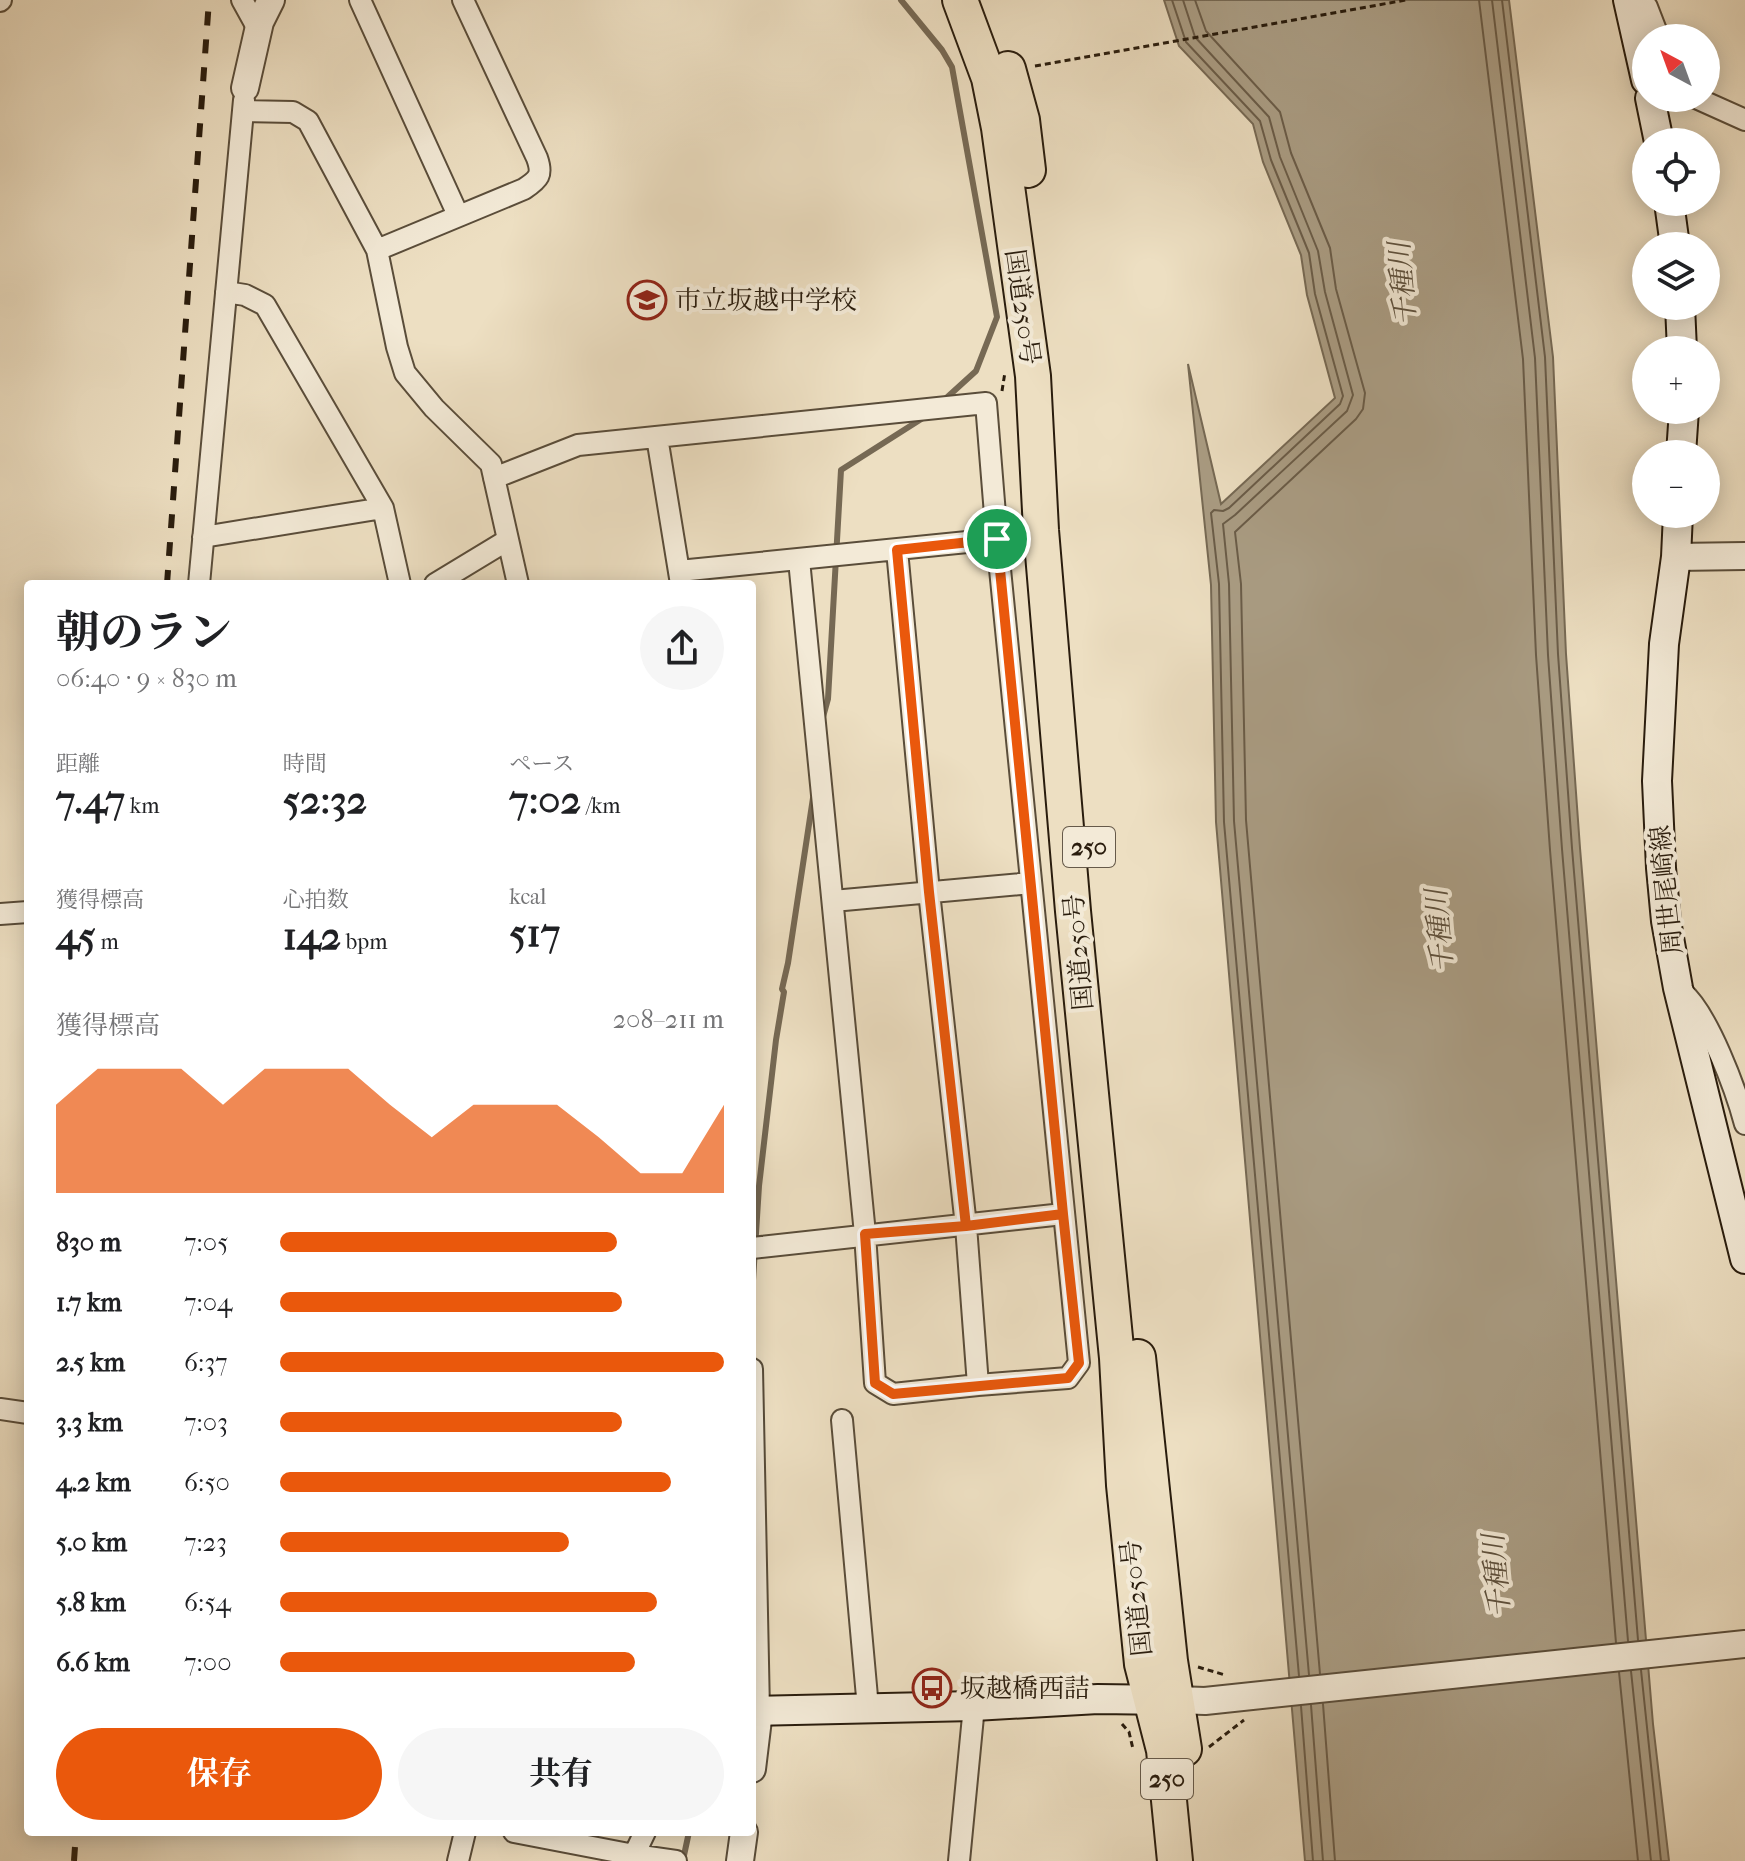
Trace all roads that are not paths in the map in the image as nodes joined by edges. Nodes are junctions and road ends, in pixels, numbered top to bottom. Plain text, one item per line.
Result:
1 (242, 0) edge
2 (271, 0) edge
3 (360, 0) edge
4 (463, 0) edge
5 (960, 0) edge
6 (983, 0) edge
7 (1628, 0) edge
8 (1642, 0) edge
9 (1633, 24) edge
10 (1654, 24) edge
11 (258, 29) junction
12 (244, 100) junction
13 (1720, 109) edge
14 (1745, 120) edge
15 (458, 215) junction
16 (377, 250) junction
17 (226, 292) junction
18 (657, 437) junction
19 (494, 478) junction
20 (383, 508) junction
21 (1677, 528) edge
22 (203, 537) junction
23 (997, 539) junction
24 (506, 541) junction
25 (897, 550) junction
26 (1745, 556) edge
27 (1676, 557) junction
28 (799, 560) junction
29 (680, 578) edge
30 (199, 580) edge
31 (399, 580) edge
32 (442, 580) edge
33 (517, 580) edge
34 (1031, 883) junction
35 (929, 892) junction
36 (833, 901) junction
37 (24, 912) edge
38 (0, 914) edge
39 (1678, 988) junction
40 (1745, 1124) edge
41 (1063, 1214) junction
42 (966, 1226) junction
43 (865, 1234) junction
44 (756, 1248) edge
45 (1745, 1259) edge
46 (978, 1385) junction
47 (0, 1409) edge
48 (24, 1412) edge
49 (842, 1420) dead end
50 (1742, 1644) edge
51 (1177, 1700) junction
52 (974, 1706) junction
53 (868, 1708) junction
54 (756, 1711) edge
55 (464, 1836) edge
56 (532, 1836) edge
57 (643, 1836) edge
58 (743, 1836) edge
59 (577, 1846) edge
60 (633, 1858) edge
61 (458, 1861) edge
62 (676, 1861) edge
63 (740, 1861) edge
64 (959, 1861) edge
65 (1175, 1861) edge
66 (1197, 1861) edge

1 - 11 street
2 - 11 street
3 - 15 street
4 - 15 street
5 - 51 highway, 国道250号 / 250
6 - 51 highway, 国道250号 / 250
7 - 9 main road
8 - 10 street
11 - 12 street
12 - 16 street
12 - 17 street
13 - 14 street
15 - 16 street
16 - 19 street
17 - 20 street
17 - 22 street
18 - 19 street
18 - 23 street
18 - 29 street
19 - 24 street
20 - 22 street
20 - 31 street
21 - 27 main road, 周世尾崎線
22 - 30 street
23 - 25 street
23 - 34 street
24 - 32 street
24 - 33 street
25 - 28 street
25 - 35 street
26 - 27 street
27 - 39 main road, 周世尾崎線
28 - 29 street
28 - 36 street
34 - 35 street
34 - 41 street
35 - 36 street
35 - 42 street
36 - 43 street
37 - 38 street
39 - 40 street
39 - 45 main road, 周世尾崎線
41 - 42 street
41 - 46 street
42 - 43 street
42 - 46 street
43 - 44 street
43 - 46 street
47 - 48 street
49 - 53 street
50 - 51 street
51 - 52 main road
51 - 65 highway, 国道250号 / 250
51 - 66 highway, 国道250号 / 250
52 - 53 main road
52 - 64 street
53 - 54 main road
55 - 61 street
56 - 59 street
57 - 60 street
58 - 63 street
59 - 60 street
60 - 62 street

